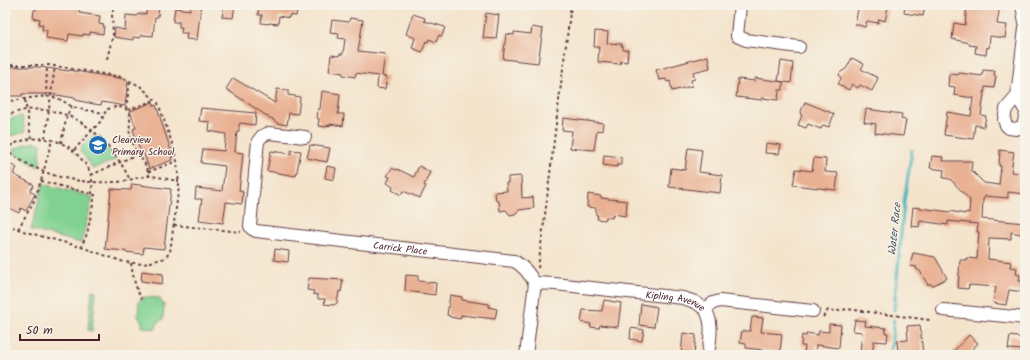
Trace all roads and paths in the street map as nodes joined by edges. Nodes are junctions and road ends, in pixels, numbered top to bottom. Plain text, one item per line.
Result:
1 (114, 5) edge
2 (571, 5) edge
3 (740, 5) edge
4 (1022, 5) edge
5 (1025, 22) edge
6 (1025, 28) edge
7 (799, 47) dead end
8 (107, 59) dead end
9 (5, 65) edge
10 (47, 66) junction
11 (55, 66) junction
12 (130, 81) junction
13 (1016, 96) junction
14 (46, 97) junction
15 (51, 97) junction
16 (25, 100) junction
17 (155, 100) junction
18 (5, 101) edge
19 (72, 106) junction
20 (127, 109) junction
21 (27, 110) junction
22 (1025, 110) edge
23 (49, 111) junction
24 (105, 113) junction
25 (5, 115) edge
26 (67, 116) junction
27 (1025, 117) edge
28 (92, 130) junction
29 (5, 134) edge
30 (305, 137) dead end
31 (30, 138) junction
32 (45, 138) junction
33 (52, 140) junction
34 (61, 143) junction
35 (11, 145) junction
36 (5, 149) edge
37 (73, 150) junction
38 (138, 154) junction
39 (177, 161) junction
40 (121, 162) junction
41 (43, 172) junction
42 (148, 172) junction
43 (91, 175) junction
44 (149, 176) junction
45 (130, 180) junction
46 (41, 181) junction
47 (179, 181) junction
48 (92, 182) junction
49 (92, 194) junction
50 (174, 225) junction
51 (13, 227) dead end
52 (18, 229) junction
53 (254, 230) junction
54 (82, 247) junction
55 (131, 263) junction
56 (535, 283) junction
57 (142, 299) dead end
58 (705, 308) junction
59 (943, 310) dead end
60 (816, 315) joint
61 (1025, 318) edge
62 (930, 320) dead end
63 (526, 355) edge
64 (708, 355) edge

1 - 8 path
2 - 56 path
3 - 7 street
4 - 5 street
6 - 13 street
9 - 10 path
10 - 11 path
10 - 14 path
11 - 12 path
11 - 15 path
12 - 17 path
12 - 20 path
13 - 22 street
13 - 27 street
14 - 15 path
14 - 16 path
15 - 19 path
15 - 23 path
16 - 18 path
16 - 21 path
17 - 20 path
17 - 39 path
19 - 24 path
19 - 26 path
20 - 24 path
20 - 38 path
21 - 23 path
21 - 25 path
21 - 31 path
23 - 26 path
23 - 32 path
24 - 28 path
26 - 28 path
26 - 34 path
28 - 37 path
28 - 40 path
29 - 35 path
30 - 53 street
31 - 32 path
31 - 35 path
32 - 33 path
33 - 34 path
33 - 41 path
34 - 37 path
35 - 36 path
36 - 41 path
37 - 43 path
38 - 40 path
38 - 42 path
39 - 42 path
39 - 47 path
40 - 43 path
40 - 45 path
41 - 46 path
41 - 48 path
42 - 44 path
43 - 48 path
44 - 45 path
44 - 47 path
45 - 48 path
46 - 49 path
46 - 52 path
47 - 50 path
48 - 49 path
49 - 54 path
50 - 53 path
50 - 55 path
51 - 52 path
52 - 54 path
53 - 56 street, Carrick Place
54 - 55 path
55 - 57 path
56 - 58 street, Kipling Avenue
56 - 63 street
58 - 60 street, Kipling Avenue
58 - 64 street
59 - 61 street
60 - 62 path

